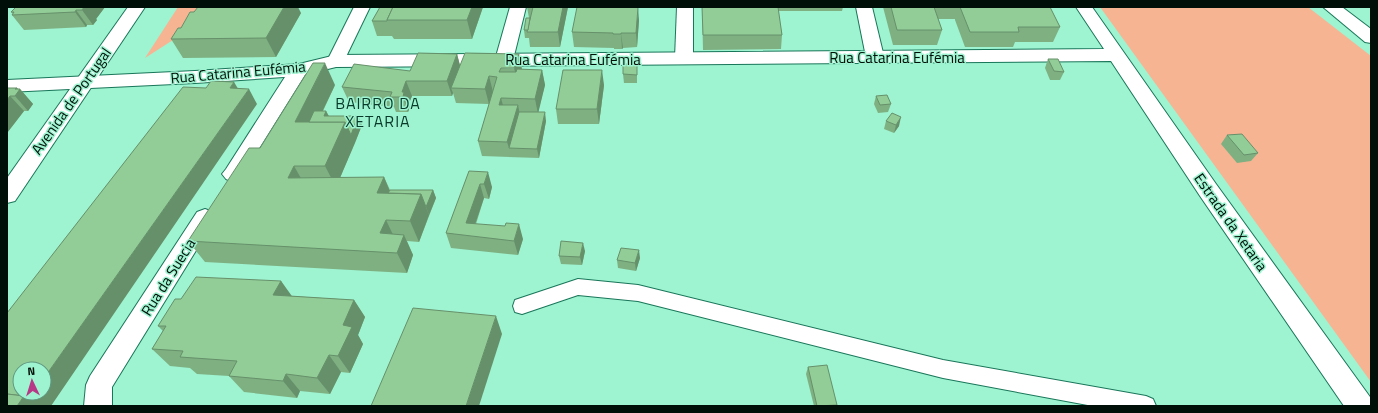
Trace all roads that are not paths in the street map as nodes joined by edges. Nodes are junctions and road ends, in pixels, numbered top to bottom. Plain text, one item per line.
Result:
1 (136, 7) edge
2 (362, 7) edge
3 (518, 7) edge
4 (685, 7) edge
5 (864, 7) edge
6 (1067, 7) edge
7 (1084, 7) edge
8 (1331, 7) edge
9 (1104, 35) junction
10 (1371, 38) edge
11 (1117, 55) junction
12 (875, 57) junction
13 (684, 58) junction
14 (504, 60) junction
15 (336, 61) junction
16 (299, 70) junction
17 (83, 82) junction
18 (7, 86) edge
19 (7, 195) edge
20 (522, 306) dead end
21 (98, 406) edge
22 (1146, 406) edge
23 (1360, 406) edge

1 - 17 main road, Avenida de Portugal
2 - 15 main road
3 - 14 main road
4 - 13 main road
5 - 12 main road
6 - 9 main road, Estrada da Xetaria
7 - 9 main road, Estrada da Xetaria
8 - 10 main road
9 - 11 main road, Estrada da Xetaria
11 - 12 main road, Rua Catarina Eufémia
11 - 23 main road, Estrada da Xetaria
12 - 13 main road, Rua Catarina Eufémia
13 - 14 main road, Rua Catarina Eufémia
14 - 15 main road, Rua Catarina Eufémia
15 - 16 main road, Rua Catarina Eufémia
16 - 17 main road, Rua Catarina Eufémia
16 - 21 main road, Rua da Suecia
17 - 18 main road, Rua Catarina Eufémia
17 - 19 main road, Avenida de Portugal
20 - 22 lane

